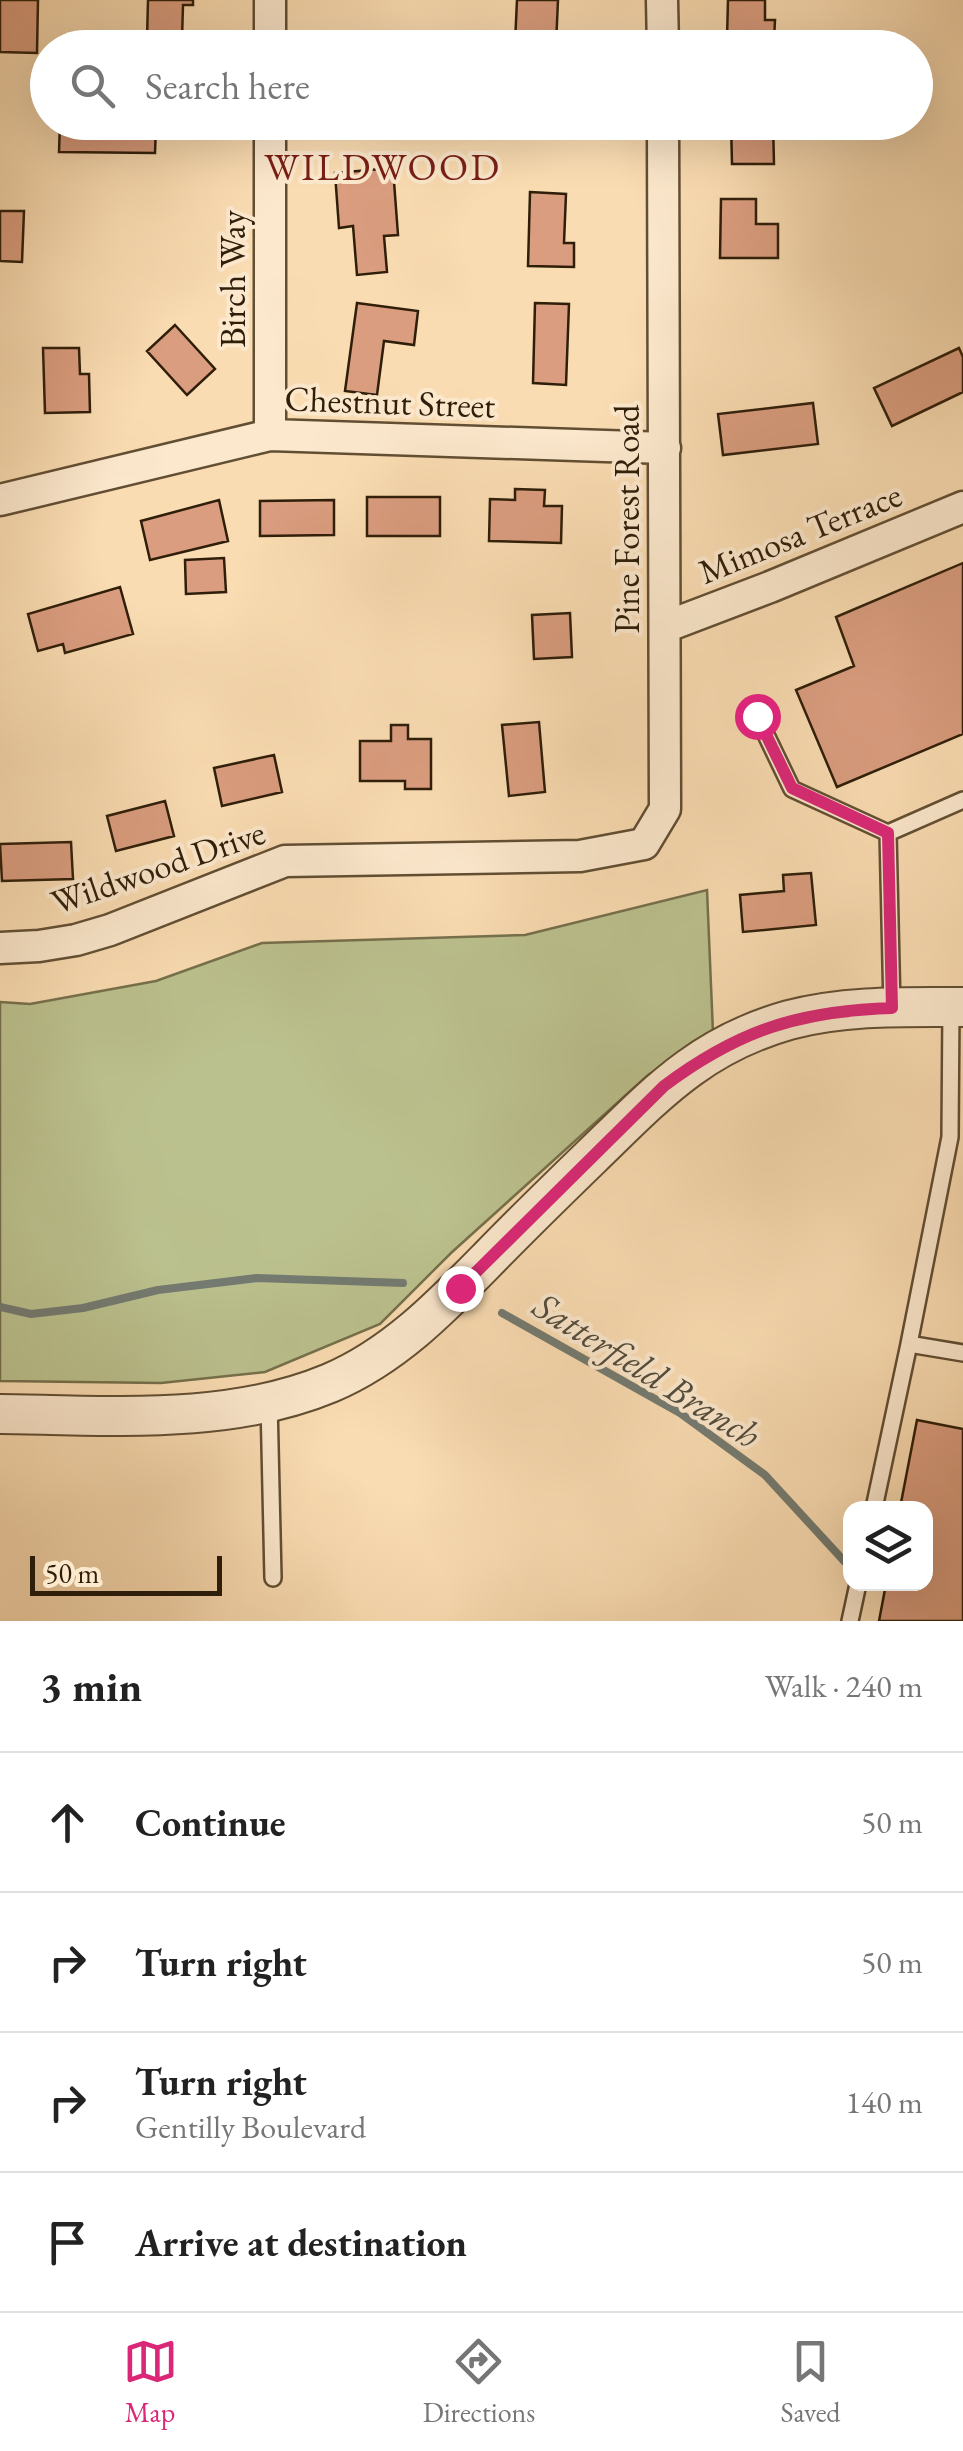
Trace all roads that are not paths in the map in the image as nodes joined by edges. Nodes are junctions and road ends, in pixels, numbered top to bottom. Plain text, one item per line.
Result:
1 (270, 0) edge
2 (662, 0) edge
3 (270, 30) edge
4 (662, 30) edge
5 (270, 140) edge
6 (663, 140) edge
7 (270, 435) junction
8 (665, 448) junction
9 (0, 500) edge
10 (963, 507) edge
11 (665, 627) junction
12 (757, 716) dead end
13 (963, 800) edge
14 (888, 833) junction
15 (580, 856) joint
16 (0, 948) edge
17 (957, 1007) edge
18 (892, 1008) junction
19 (957, 1102) edge
20 (909, 1344) junction
21 (963, 1352) edge
22 (269, 1402) junction
23 (0, 1414) edge
24 (875, 1501) edge
25 (273, 1578) dead end
26 (856, 1591) edge
27 (850, 1621) edge

1 - 3 street
2 - 4 street
5 - 7 street, Birch Way
6 - 8 street, Pine Forest Road
7 - 8 street, Chestnut Street
7 - 9 street, Chestnut Street
8 - 11 street, Pine Forest Road
10 - 11 street, Mimosa Terrace
11 - 15 street, Pine Forest Road
12 - 14 lane
13 - 14 lane
14 - 18 lane
15 - 16 street, Wildwood Drive
17 - 18 street
17 - 19 lane
18 - 22 street
19 - 20 lane
20 - 21 lane
20 - 24 lane
22 - 23 street
22 - 25 lane
26 - 27 lane

